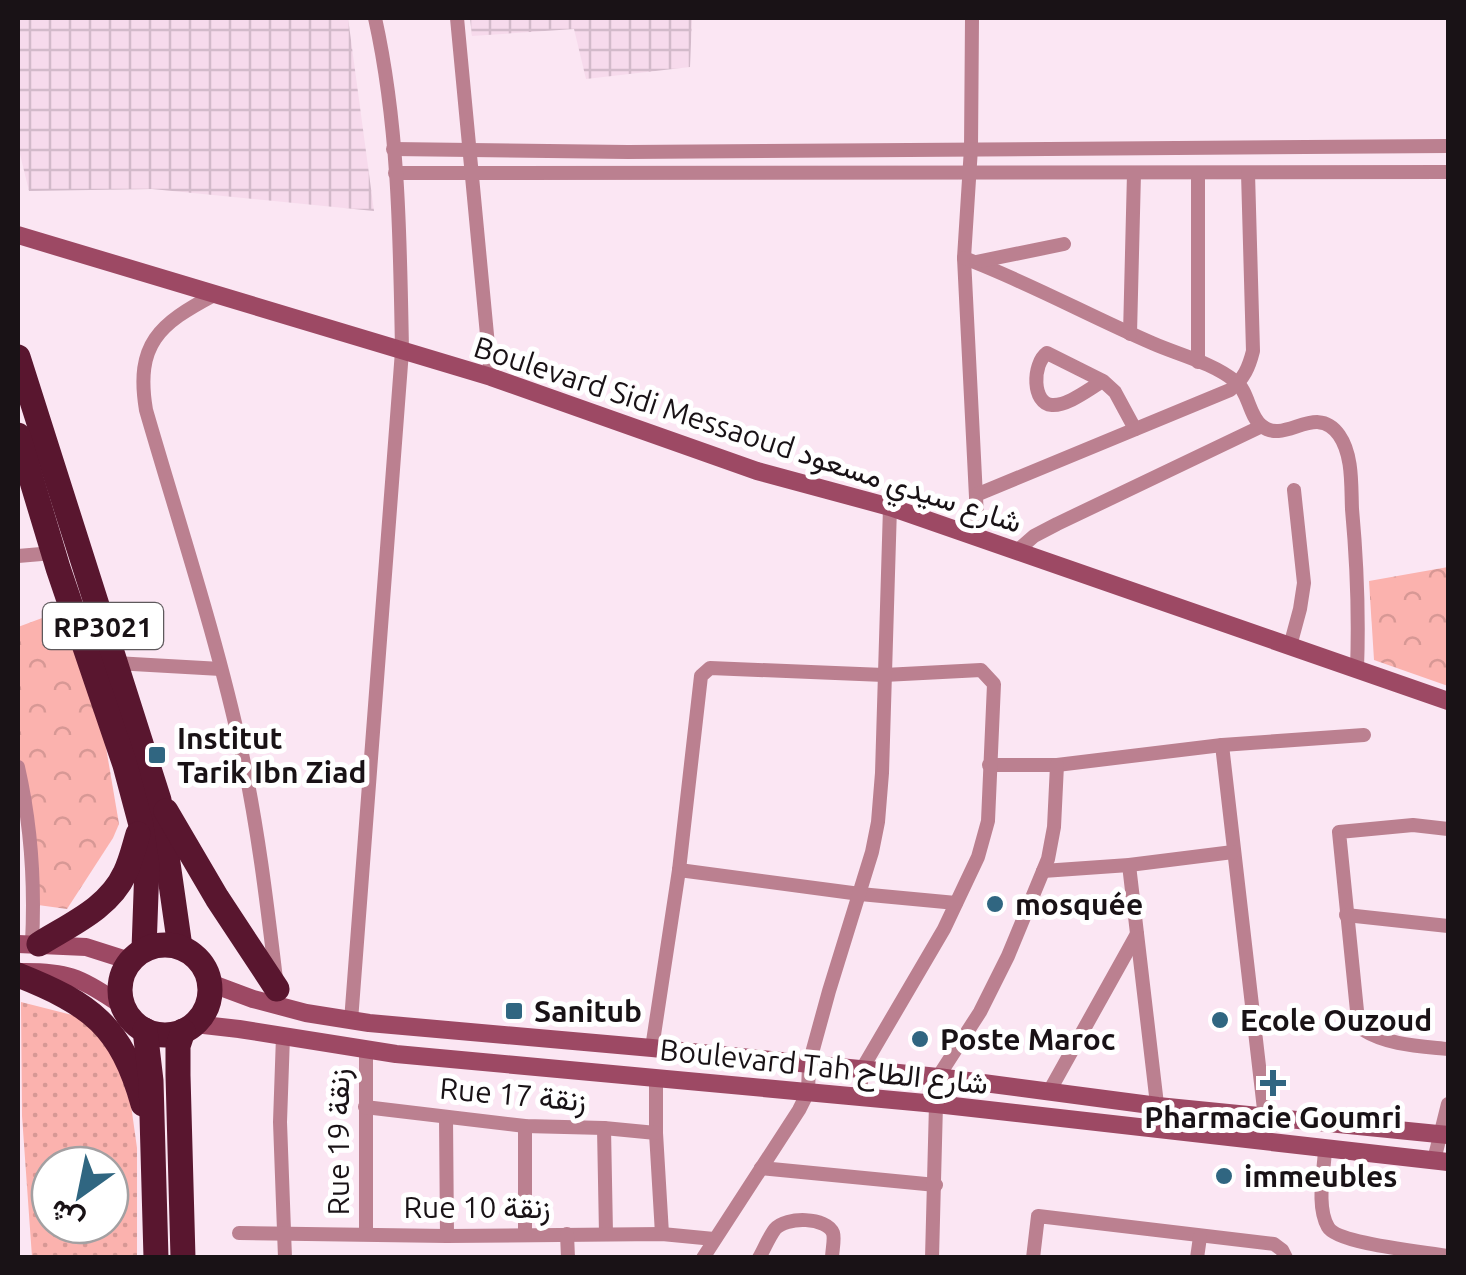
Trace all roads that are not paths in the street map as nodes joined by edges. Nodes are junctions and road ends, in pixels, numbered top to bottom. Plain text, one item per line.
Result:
1 (375, 18) edge
2 (457, 18) edge
3 (972, 18) edge
4 (1448, 146) edge
5 (468, 148) junction
6 (970, 148) junction
7 (393, 149) junction
8 (395, 172) junction
9 (471, 172) junction
10 (1448, 172) edge
11 (1198, 173) junction
12 (1248, 173) junction
13 (969, 174) junction
14 (1134, 174) junction
15 (19, 236) edge
16 (1064, 244) dead end
17 (969, 260) junction
18 (214, 295) junction
19 (1130, 334) junction
20 (402, 350) junction
21 (18, 357) edge
22 (1198, 362) junction
23 (491, 377) junction
24 (1103, 382) junction
25 (1239, 383) junction
26 (1262, 426) junction
27 (1135, 429) junction
28 (18, 434) edge
29 (1294, 490) dead end
30 (976, 495) junction
31 (890, 507) junction
32 (978, 537) junction
33 (1017, 551) junction
34 (54, 553) junction
35 (18, 556) edge
36 (1290, 646) junction
37 (115, 663) junction
38 (221, 669) junction
39 (1356, 669) junction
40 (884, 676) junction
41 (1448, 701) edge
42 (1364, 734) dead end
43 (1222, 745) junction
44 (989, 765) junction
45 (1057, 766) junction
46 (18, 767) edge
47 (159, 800) junction
48 (141, 825) junction
49 (1448, 829) edge
50 (1234, 852) junction
51 (1129, 865) junction
52 (679, 870) junction
53 (1042, 872) junction
54 (860, 894) junction
55 (956, 902) junction
56 (1346, 915) junction
57 (1448, 926) edge
58 (1138, 932) junction
59 (30, 944) edge
60 (180, 947) junction
61 (137, 955) junction
62 (18, 974) edge
63 (210, 983) junction
64 (278, 998) junction
65 (122, 1005) junction
66 (352, 1021) junction
67 (189, 1028) junction
68 (145, 1030) junction
69 (283, 1036) junction
70 (652, 1048) junction
71 (1448, 1049) edge
72 (366, 1050) junction
73 (809, 1064) junction
74 (862, 1069) junction
75 (656, 1077) junction
76 (938, 1077) junction
77 (1050, 1090) junction
78 (808, 1092) junction
79 (860, 1097) junction
80 (936, 1104) junction
81 (1448, 1104) edge
82 (1158, 1106) junction
83 (365, 1107) junction
84 (446, 1117) junction
85 (1265, 1118) junction
86 (524, 1126) junction
87 (604, 1128) junction
88 (1160, 1130) junction
89 (151, 1133) junction
90 (656, 1133) junction
91 (1444, 1134) edge
92 (1326, 1150) junction
93 (1441, 1161) edge
94 (761, 1168) junction
95 (936, 1185) junction
96 (239, 1232) dead end
97 (284, 1233) junction
98 (366, 1233) junction
99 (524, 1234) junction
100 (567, 1234) junction
101 (606, 1234) junction
102 (662, 1234) junction
103 (447, 1236) junction
104 (1200, 1237) junction
105 (714, 1239) junction
106 (1448, 1256) edge
107 (156, 1258) edge
108 (183, 1258) edge
109 (285, 1258) edge
110 (568, 1258) edge
111 (702, 1258) edge
112 (760, 1258) edge
113 (832, 1258) edge
114 (932, 1258) edge
115 (1034, 1258) edge
116 (1197, 1258) edge
117 (1286, 1258) edge

1 - 7 street
2 - 5 street
3 - 6 street
4 - 6 street
5 - 6 street
5 - 7 street
5 - 9 street
6 - 13 street
7 - 8 street
8 - 9 street
8 - 20 street
9 - 13 street
9 - 23 street
10 - 12 street
11 - 12 street
11 - 14 street
11 - 22 street
12 - 25 street
13 - 14 street
13 - 17 street
14 - 19 street
15 - 18 street, Boulevard Sidi Messaoud شارع سيدي مسعود
16 - 17 street
17 - 19 street
17 - 30 street
18 - 20 street, Boulevard Sidi Messaoud شارع سيدي مسعود
18 - 38 street
19 - 22 street
20 - 23 street, Boulevard Sidi Messaoud شارع سيدي مسعود
20 - 66 street
21 - 37 highway, RP3021
22 - 25 street
23 - 31 street, Boulevard Sidi Messaoud شارع سيدي مسعود
24 - 24 street
24 - 27 street
25 - 26 street
25 - 27 street
26 - 33 street
26 - 39 street
27 - 30 street
28 - 34 highway, RP3021
29 - 36 street
30 - 32 street
31 - 32 street, Boulevard Sidi Messaoud شارع سيدي مسعود
31 - 40 street
32 - 33 street, Boulevard Sidi Messaoud شارع سيدي مسعود
33 - 36 street, Boulevard Sidi Messaoud شارع سيدي مسعود
34 - 35 street
34 - 48 highway, RP3021
36 - 39 street, Boulevard Sidi Messaoud شارع سيدي مسعود
37 - 38 street
37 - 47 highway, RP3021
38 - 64 street
39 - 41 street, Boulevard Sidi Messaoud شارع سيدي مسعود
40 - 44 street
40 - 52 street
40 - 54 street
42 - 43 street
43 - 45 street
43 - 50 street
44 - 45 street
44 - 55 street
45 - 53 street
46 - 59 street
47 - 60 highway, RP3021
47 - 64 highway
48 - 59 highway
48 - 61 highway, RP3021
49 - 56 street
50 - 51 street
50 - 85 street
51 - 53 street
51 - 58 street
52 - 54 street
52 - 70 street
53 - 76 street
54 - 55 street
54 - 73 street
55 - 74 street
56 - 57 street
56 - 71 street
58 - 77 street
58 - 82 street
59 - 61 street
60 - 61 highway
60 - 63 highway
61 - 65 highway, RP3021
62 - 65 street
62 - 89 highway
63 - 64 street, Boulevard Tah شارع الطاح
63 - 67 highway
64 - 66 street, Boulevard Tah شارع الطاح
65 - 68 highway
66 - 70 street, Boulevard Tah شارع الطاح
67 - 68 highway
67 - 69 street, Boulevard Tah شارع الطاح
67 - 108 highway
68 - 89 highway
69 - 72 street, Boulevard Tah شارع الطاح
69 - 97 street
70 - 73 street, Boulevard Tah شارع الطاح
72 - 75 street, Boulevard Tah شارع الطاح
72 - 83 street, Rue 19 زنقة
73 - 74 street, Boulevard Tah شارع الطاح
73 - 78 street
74 - 76 street, Boulevard Tah شارع الطاح
74 - 79 street
75 - 78 street, Boulevard Tah شارع الطاح
75 - 90 street
76 - 77 street, Boulevard Tah شارع الطاح
77 - 82 street, Boulevard Tah شارع الطاح
78 - 79 street, Boulevard Tah شارع الطاح
78 - 94 street
79 - 80 street, Boulevard Tah شارع الطاح
80 - 88 street, Boulevard Tah شارع الطاح
80 - 95 street
81 - 91 street
82 - 85 street, Boulevard Tah شارع الطاح
82 - 88 street
83 - 84 street, Rue 17 زنقة
83 - 98 street, Rue 19 زنقة
84 - 86 street, Rue 17 زنقة
84 - 103 street
85 - 91 street, Boulevard Tah شارع الطاح
86 - 87 street, Rue 17 زنقة
86 - 99 street
87 - 90 street, Rue 17 زنقة
87 - 101 street
88 - 92 street, Boulevard Tah شارع الطاح
89 - 107 highway
90 - 102 street
91 - 93 street
92 - 93 street, Boulevard Tah شارع الطاح
92 - 106 street
94 - 95 street
94 - 105 street
95 - 114 street
96 - 97 street, Rue 10 زنقة
97 - 98 street, Rue 10 زنقة
97 - 109 street
98 - 103 street, Rue 10 زنقة
99 - 100 street, Rue 10 زنقة
99 - 103 street, Rue 10 زنقة
100 - 101 street, Rue 10 زنقة
100 - 110 street
101 - 102 street, Rue 10 زنقة
102 - 105 street, Rue 10 زنقة
104 - 115 street
104 - 116 street
104 - 117 street
105 - 111 street
112 - 113 street

